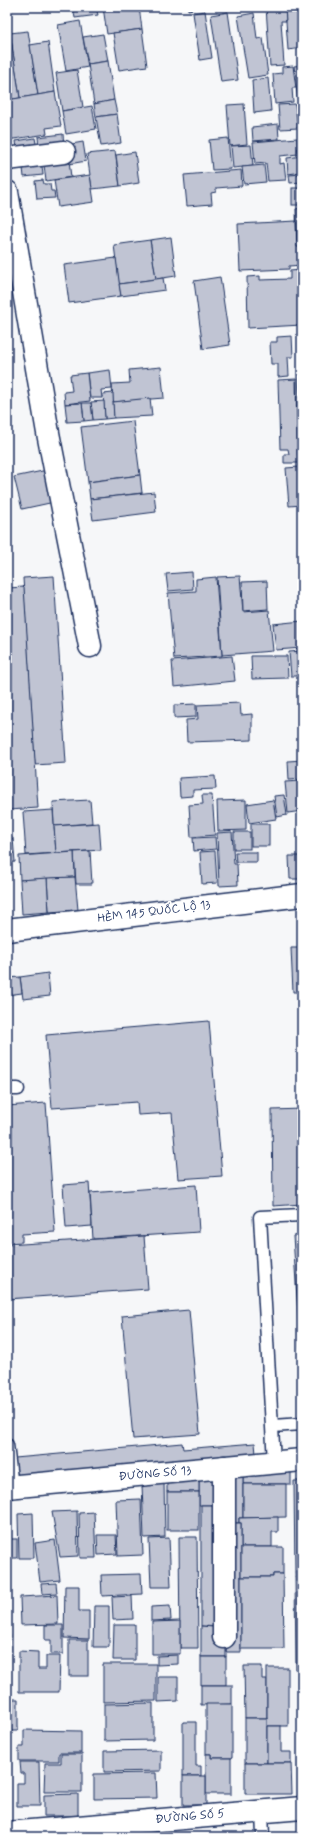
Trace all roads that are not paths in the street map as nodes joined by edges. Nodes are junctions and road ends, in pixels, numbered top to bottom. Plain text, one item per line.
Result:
1 (64, 152) dead end
2 (7, 159) edge
3 (7, 192) edge
4 (90, 646) dead end
5 (302, 895) edge
6 (7, 930) edge
7 (302, 1215) edge
8 (302, 1424) edge
9 (272, 1426) junction
10 (7, 1445) edge
11 (302, 1460) edge
12 (274, 1462) junction
13 (224, 1467) junction
14 (9, 1487) edge
15 (224, 1637) dead end
16 (302, 1808) edge
17 (262, 1811) junction
18 (7, 1833) edge
19 (263, 1837) edge

1 - 2 street
3 - 4 street
5 - 6 street, HẺM 145 QUỐC LỘ 13
7 - 9 lane
8 - 9 lane
9 - 12 lane
10 - 14 lane
11 - 12 street, ĐƯỜNG SỐ 13
12 - 13 street, ĐƯỜNG SỐ 13
13 - 14 street, ĐƯỜNG SỐ 13
13 - 15 street
16 - 17 street, ĐƯỜNG SỐ 5
17 - 18 street, ĐƯỜNG SỐ 5
17 - 19 lane

